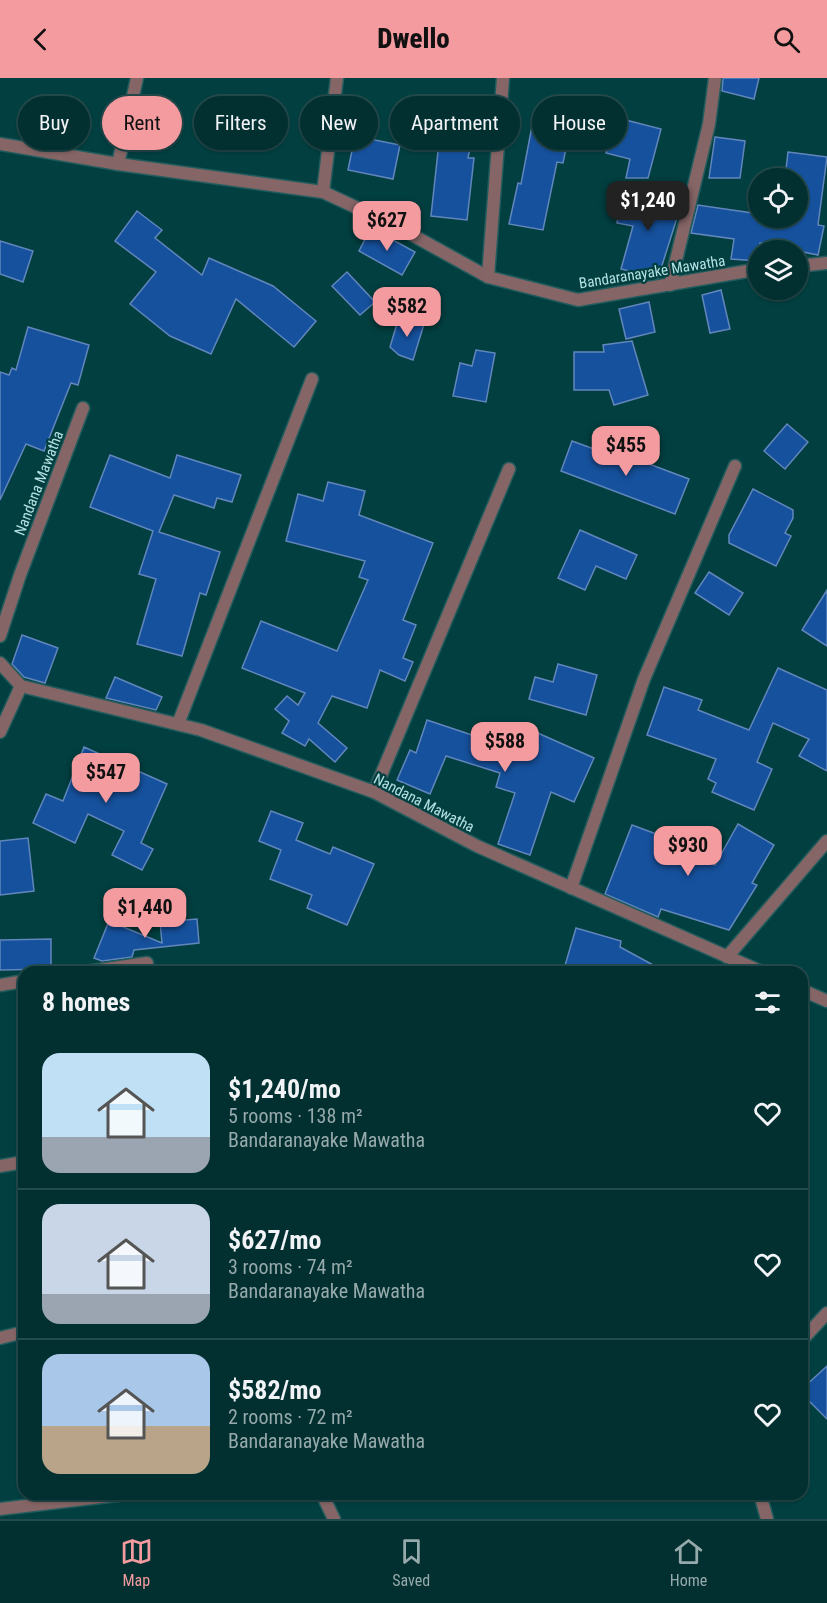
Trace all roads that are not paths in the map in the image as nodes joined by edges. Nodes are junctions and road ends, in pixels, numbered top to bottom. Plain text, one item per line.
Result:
1 (137, 78) edge
2 (337, 78) edge
3 (503, 78) edge
4 (715, 78) edge
5 (0, 144) edge
6 (118, 164) junction
7 (323, 192) junction
8 (827, 263) edge
9 (808, 265) edge
10 (748, 271) edge
11 (488, 277) junction
12 (670, 285) junction
13 (312, 379) dead end
14 (83, 408) dead end
15 (735, 466) dead end
16 (509, 469) dead end
17 (0, 636) edge
18 (0, 663) edge
19 (21, 686) junction
20 (178, 724) junction
21 (0, 732) edge
22 (374, 792) junction
23 (827, 841) edge
24 (571, 888) junction
25 (727, 957) junction
26 (147, 963) dead end
27 (127, 966) edge
28 (748, 966) edge
29 (18, 982) edge
30 (0, 984) edge
31 (808, 993) edge
32 (827, 1001) edge
33 (18, 1163) edge
34 (0, 1166) edge
35 (827, 1313) edge
36 (18, 1334) edge
37 (808, 1334) edge
38 (0, 1338) edge
39 (76, 1500) edge
40 (325, 1500) edge
41 (762, 1500) edge
42 (0, 1509) edge
43 (334, 1519) edge
44 (767, 1519) edge

1 - 6 street
2 - 7 street
3 - 11 street
4 - 12 street
5 - 6 street, Bandaranayake Mawatha
6 - 7 street, Bandaranayake Mawatha
7 - 11 street, Bandaranayake Mawatha
8 - 9 street
10 - 12 street, Bandaranayake Mawatha
11 - 12 street, Bandaranayake Mawatha
13 - 20 street
14 - 17 street, Nandana Mawatha
15 - 24 street
16 - 22 street
18 - 19 street
19 - 20 street, Nandana Mawatha
19 - 21 street
20 - 22 street, Nandana Mawatha
22 - 24 street, Nandana Mawatha
23 - 25 street
24 - 25 street, Nandana Mawatha
25 - 28 street, Nandana Mawatha
26 - 27 street
29 - 30 street
31 - 32 street
33 - 34 street
35 - 37 street
36 - 38 street
39 - 42 street
40 - 43 street
41 - 44 street

